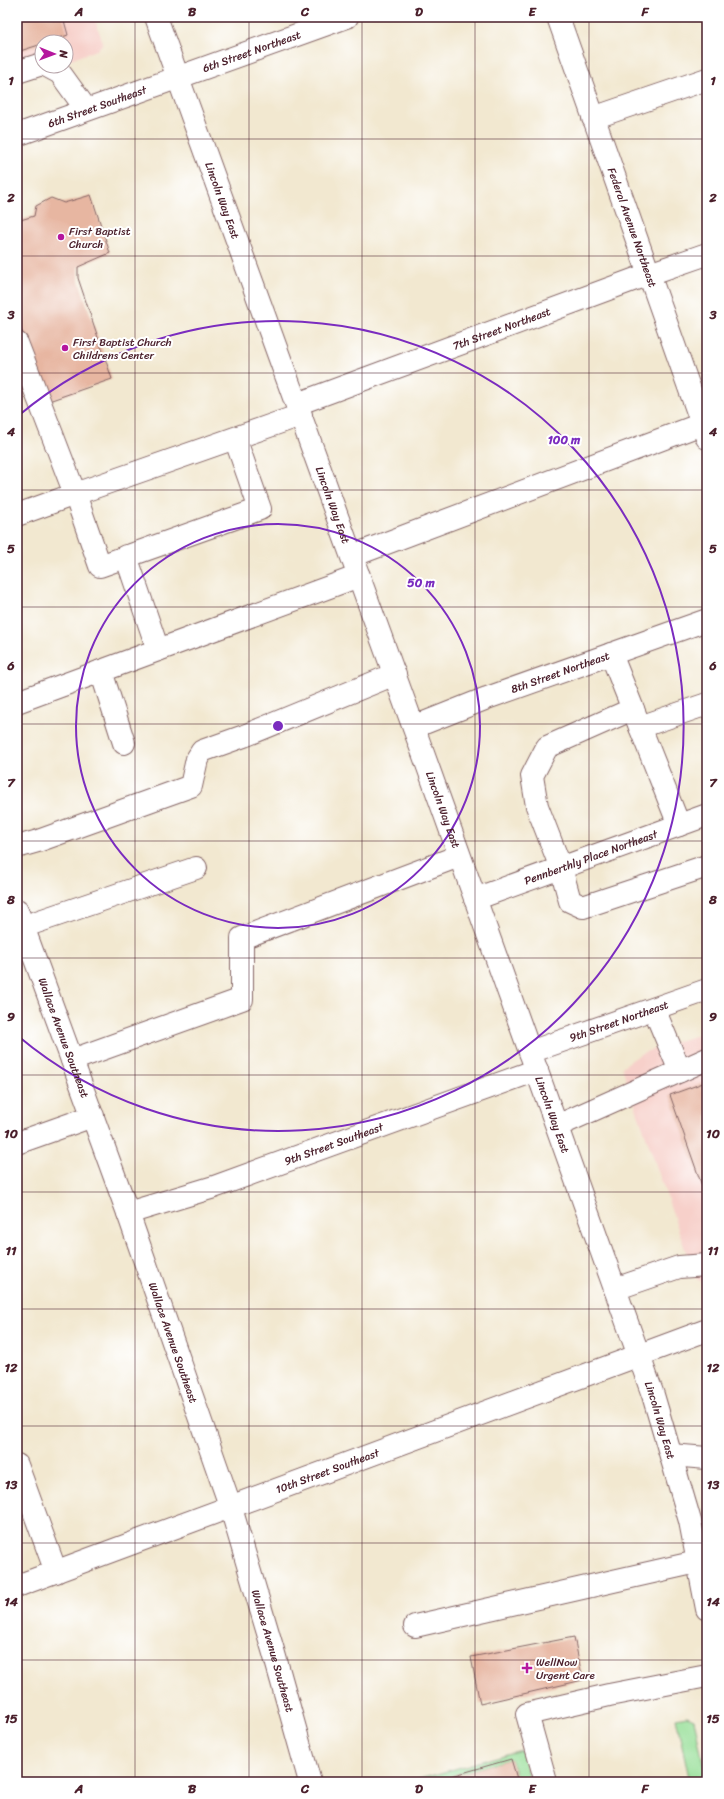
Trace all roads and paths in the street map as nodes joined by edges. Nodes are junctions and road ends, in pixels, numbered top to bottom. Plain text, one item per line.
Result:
1 (156, 17) edge
2 (347, 17) edge
3 (558, 17) edge
4 (34, 67) edge
5 (17, 72) edge
6 (61, 74) edge
7 (177, 76) junction
8 (707, 79) edge
9 (86, 109) junction
10 (593, 118) junction
11 (17, 134) edge
12 (707, 254) edge
13 (649, 274) junction
14 (17, 343) edge
15 (299, 410) junction
16 (705, 428) edge
17 (235, 438) junction
18 (75, 494) junction
19 (17, 515) edge
20 (126, 556) junction
21 (352, 556) junction
22 (359, 576) junction
23 (707, 620) edge
24 (158, 650) junction
25 (611, 654) junction
26 (101, 671) junction
27 (395, 674) junction
28 (17, 702) edge
29 (707, 704) edge
30 (636, 718) junction
31 (414, 727) junction
32 (124, 743) dead end
33 (707, 815) edge
34 (679, 825) junction
35 (17, 847) edge
36 (459, 856) junction
37 (707, 866) edge
38 (196, 868) dead end
39 (561, 868) junction
40 (475, 899) junction
41 (19, 919) edge
42 (707, 990) edge
43 (654, 1009) junction
44 (707, 1059) edge
45 (72, 1060) junction
46 (533, 1061) junction
47 (680, 1071) junction
48 (93, 1116) junction
49 (557, 1126) junction
50 (17, 1143) edge
51 (128, 1212) junction
52 (707, 1265) edge
53 (615, 1289) junction
54 (707, 1330) edge
55 (638, 1355) junction
56 (671, 1455) junction
57 (707, 1458) edge
58 (17, 1465) edge
59 (231, 1508) junction
60 (697, 1562) junction
61 (56, 1572) junction
62 (17, 1586) edge
63 (707, 1609) edge
64 (415, 1626) dead end
65 (707, 1676) edge
66 (310, 1782) edge
67 (546, 1782) edge

1 - 7 street, Lincoln Way East
2 - 7 street, 6th Street Northeast
3 - 10 street, Federal Avenue Northeast
4 - 5 street
6 - 9 street
7 - 9 street, 6th Street Southeast
7 - 15 street, Lincoln Way East
8 - 10 street
9 - 11 street, 6th Street Southeast
10 - 13 street, Federal Avenue Northeast
12 - 13 street, 7th Street Northeast
13 - 15 street, 7th Street Northeast
13 - 16 street, Federal Avenue Northeast
14 - 18 street
15 - 17 street, 7th Street Northeast
15 - 21 street, Lincoln Way East
16 - 21 street
17 - 18 street, 7th Street Northeast
17 - 20 street
18 - 19 street, 7th Street Northeast
18 - 20 street
20 - 24 street
21 - 22 street, Lincoln Way East
22 - 24 street
22 - 27 street, Lincoln Way East
23 - 25 street, 8th Street Northeast
24 - 26 street
25 - 30 street
25 - 31 street, 8th Street Northeast
26 - 28 street
26 - 32 street
27 - 31 street, Lincoln Way East
27 - 35 street
29 - 30 street
30 - 34 street
30 - 39 street
31 - 36 street, Lincoln Way East
33 - 34 street, Pennberthly Place Northeast
34 - 39 street, Pennberthly Place Northeast
36 - 40 street, Lincoln Way East
36 - 45 street
37 - 39 street
38 - 41 street
39 - 40 street, Pennberthly Place Northeast
40 - 46 street, Lincoln Way East
41 - 45 street, Wallace Avenue Southeast
42 - 43 street, 9th Street Northeast
43 - 46 street, 9th Street Northeast
43 - 47 street
44 - 47 street
45 - 48 street, Wallace Avenue Southeast
46 - 49 street, Lincoln Way East
46 - 51 street, 9th Street Southeast
47 - 49 street
48 - 50 street
48 - 51 street, Wallace Avenue Southeast
49 - 53 street, Lincoln Way East
51 - 59 street, Wallace Avenue Southeast
52 - 53 street
53 - 55 street, Lincoln Way East
54 - 55 street, 10th Street Southeast
55 - 56 street, Lincoln Way East
55 - 59 street, 10th Street Southeast
56 - 57 street
56 - 60 street, Lincoln Way East
58 - 61 street
59 - 61 street, 10th Street Southeast
59 - 66 street, Wallace Avenue Southeast
60 - 63 street, Lincoln Way East
60 - 64 street
61 - 62 street, 10th Street Southeast
65 - 67 street

